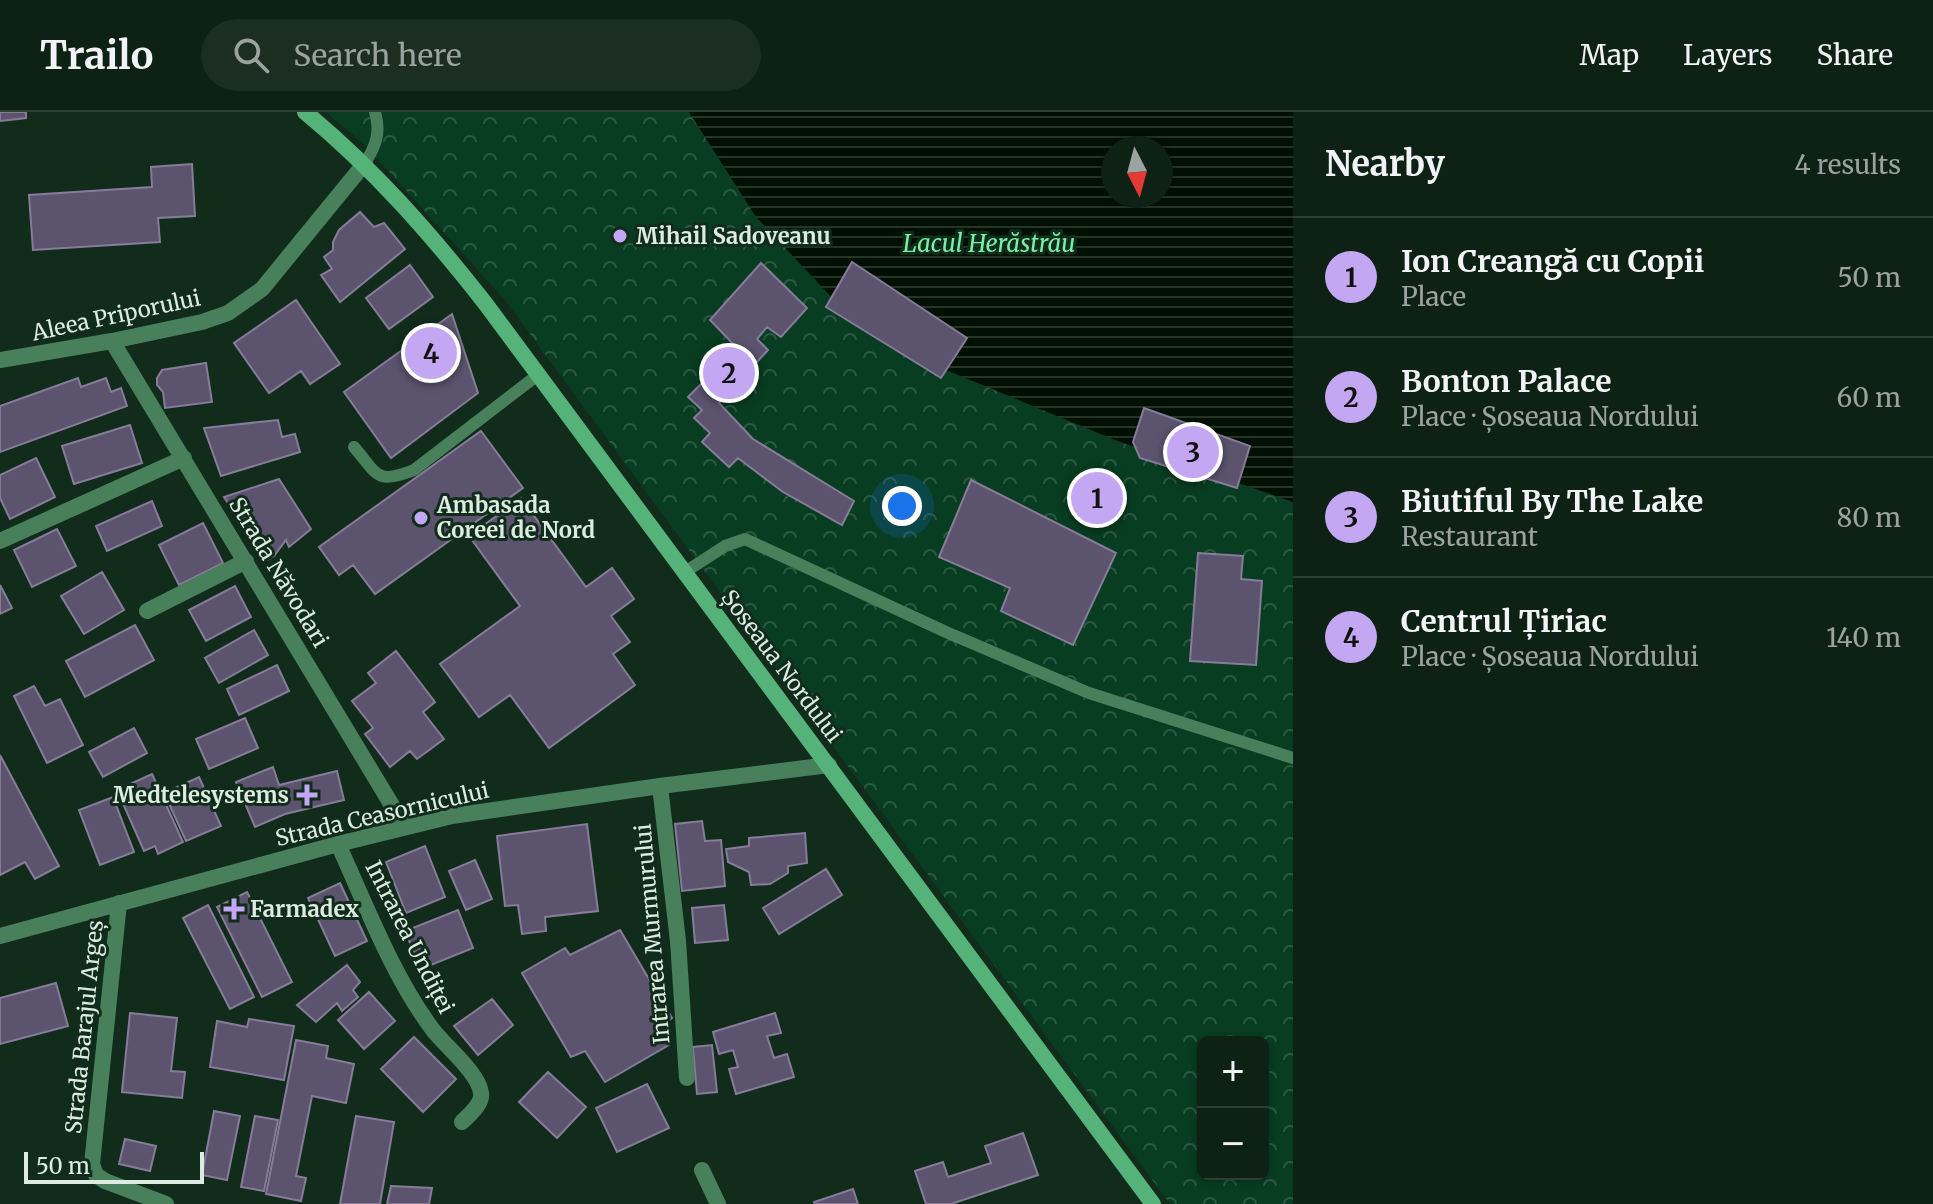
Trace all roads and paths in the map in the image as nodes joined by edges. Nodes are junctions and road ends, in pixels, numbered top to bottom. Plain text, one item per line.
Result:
1 (305, 112) edge
2 (375, 112) edge
3 (365, 163) junction
4 (112, 341) junction
5 (0, 360) edge
6 (539, 374) junction
7 (354, 447) dead end
8 (184, 458) junction
9 (0, 541) edge
10 (246, 561) junction
11 (685, 572) junction
12 (147, 611) dead end
13 (1293, 758) edge
14 (829, 765) junction
15 (660, 786) junction
16 (405, 827) junction
17 (338, 844) junction
18 (119, 903) junction
19 (0, 936) edge
20 (687, 1078) dead end
21 (462, 1122) dead end
22 (702, 1170) dead end
23 (166, 1204) edge
24 (718, 1204) edge
25 (1153, 1204) edge

1 - 3 main road, Șoseaua Nordului
2 - 3 lane
3 - 4 street, Aleea Priporului
3 - 6 main road, Șoseaua Nordului
4 - 5 street, Aleea Priporului
4 - 8 street, Strada Năvodari
6 - 7 lane
6 - 11 main road, Șoseaua Nordului
8 - 9 street
8 - 10 street, Strada Năvodari
10 - 12 street
10 - 16 street, Strada Năvodari
11 - 13 lane
11 - 14 main road, Șoseaua Nordului
14 - 15 street, Strada Ceasornicului
14 - 25 main road, Șoseaua Nordului
15 - 16 street, Strada Ceasornicului
15 - 20 street, Intrarea Murmurului
16 - 17 street, Strada Ceasornicului
17 - 18 street, Strada Ceasornicului
17 - 21 street, Intrarea Undiței
18 - 19 street, Strada Ceasornicului
18 - 23 street, Strada Barajul Argeș
22 - 24 street

